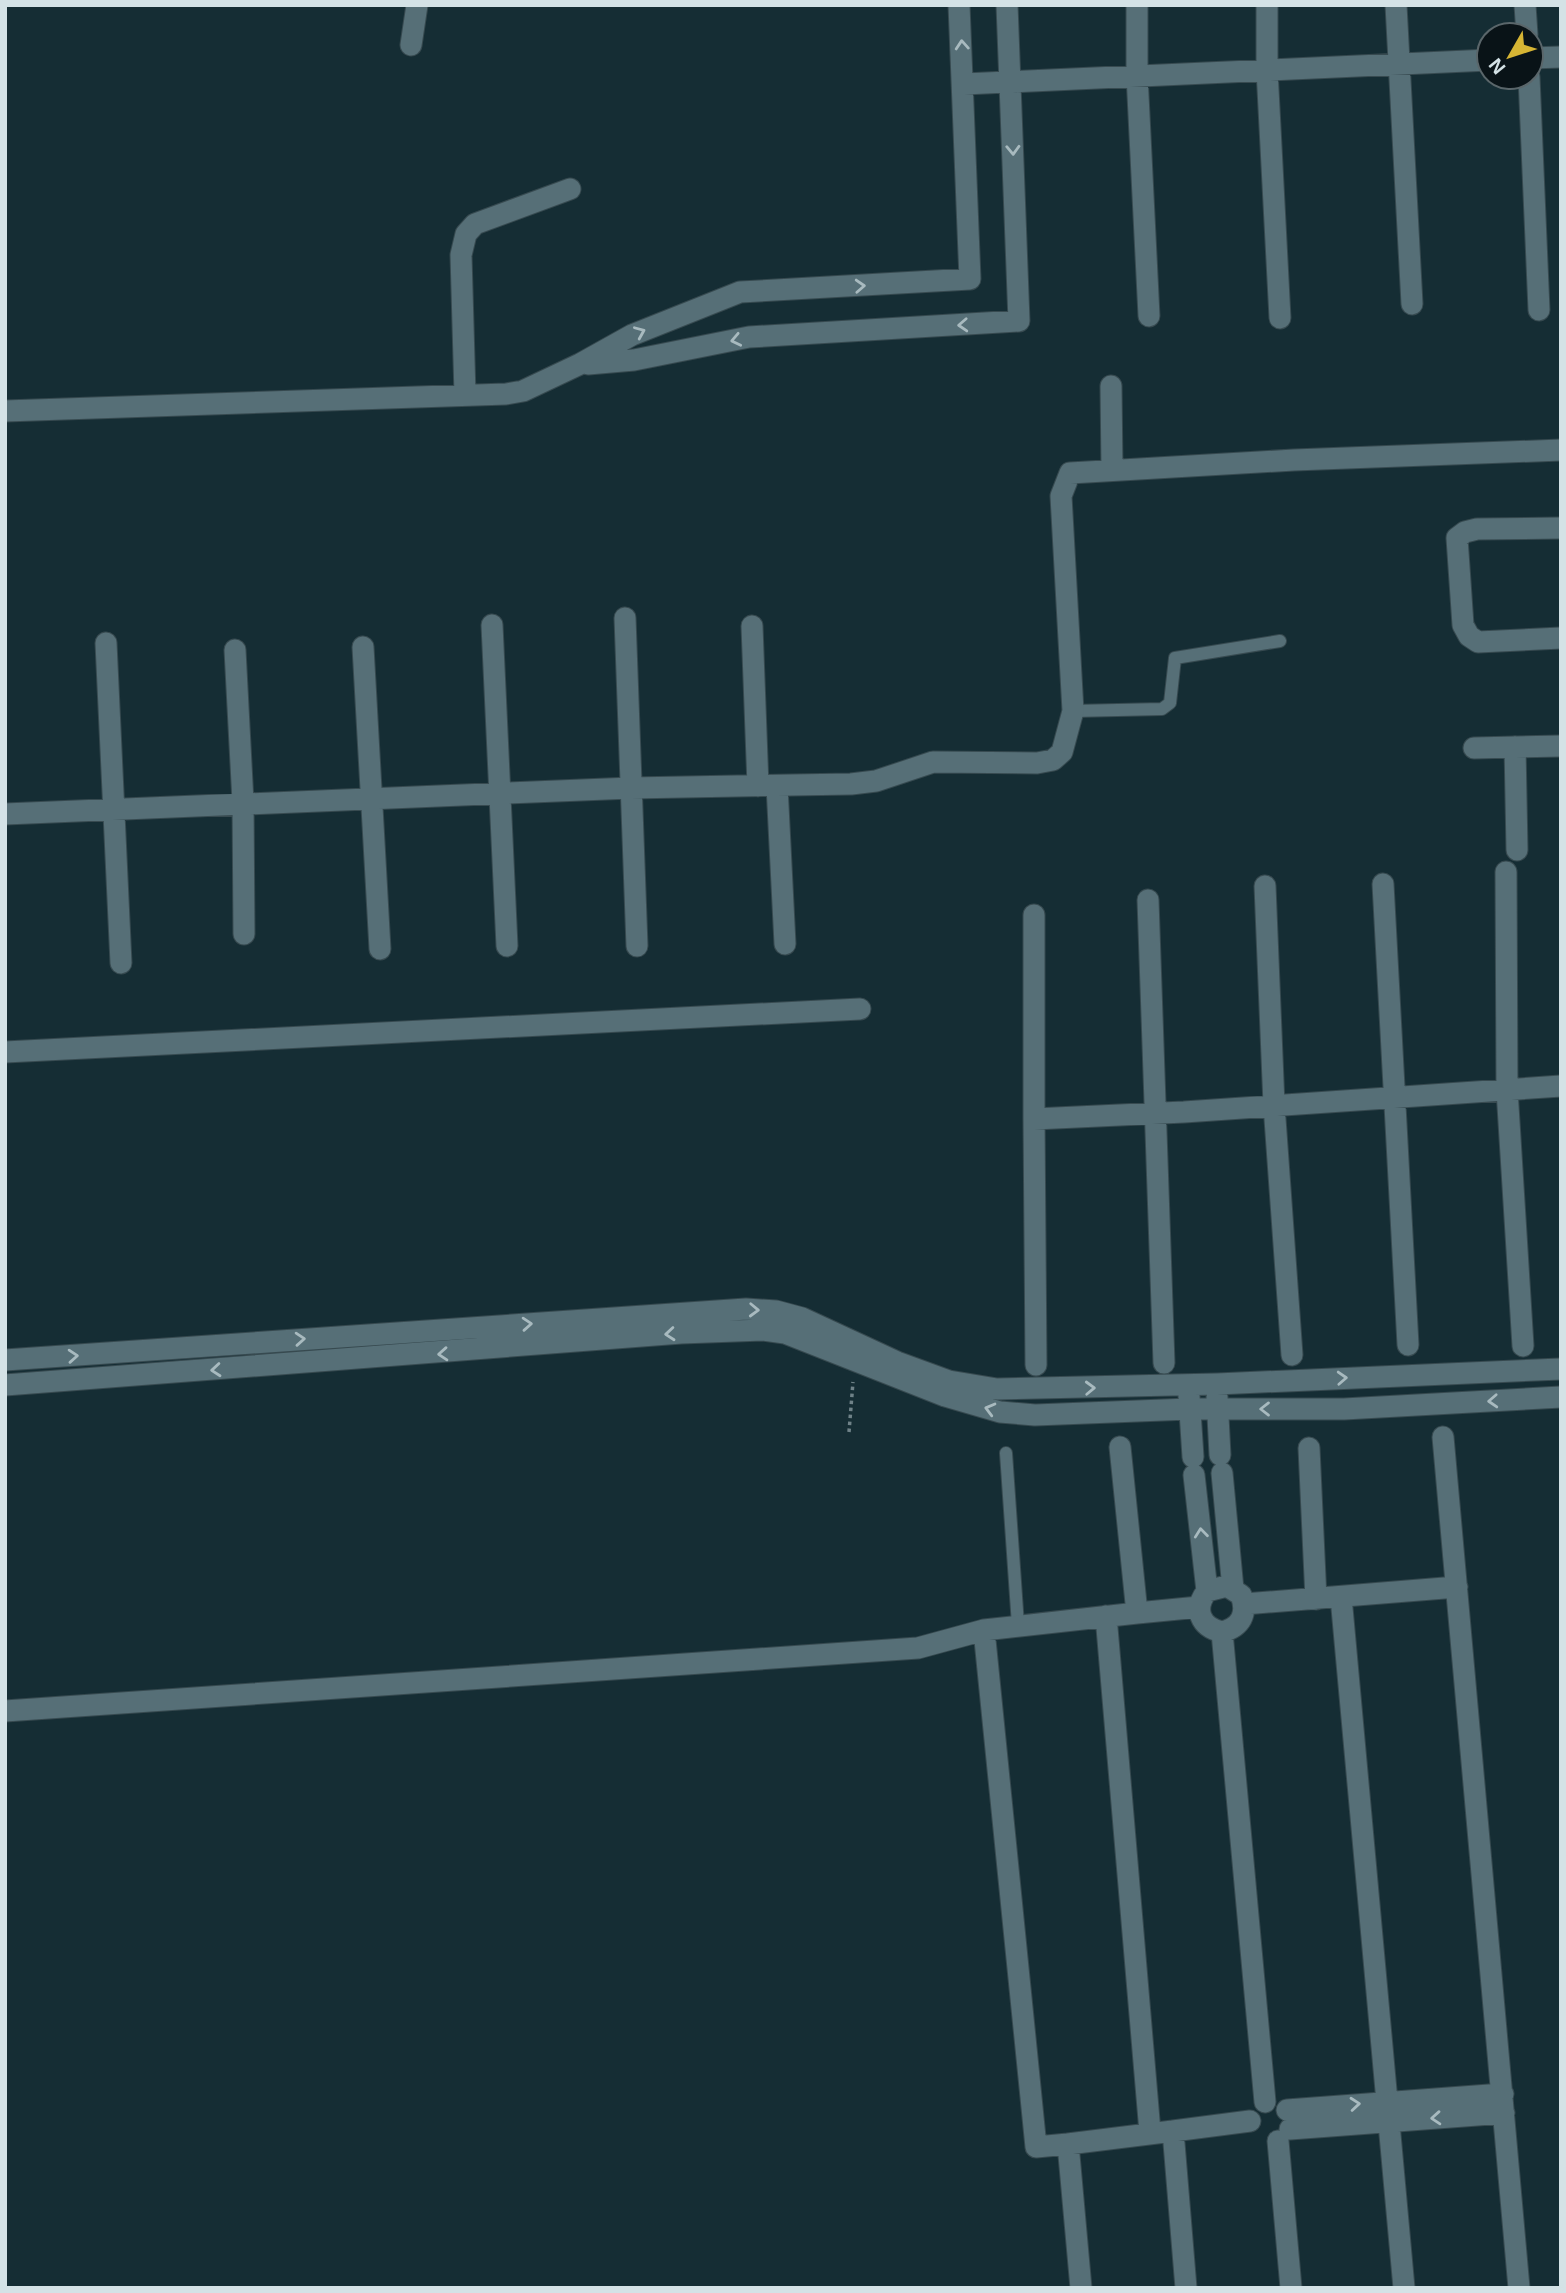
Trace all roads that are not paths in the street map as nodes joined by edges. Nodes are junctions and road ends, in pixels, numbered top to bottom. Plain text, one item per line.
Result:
1 (417, 5) edge
2 (959, 5) edge
3 (1007, 5) edge
4 (1137, 5) edge
5 (1267, 5) edge
6 (1396, 5) edge
7 (411, 45) dead end
8 (1475, 60) edge
9 (1398, 63) junction
10 (1267, 70) junction
11 (1137, 75) junction
12 (1010, 82) junction
13 (964, 84) junction
14 (1530, 91) edge
15 (570, 189) dead end
16 (1412, 304) dead end
17 (1539, 310) dead end
18 (1149, 316) dead end
19 (1280, 318) dead end
20 (580, 364) junction
21 (1111, 386) dead end
22 (465, 395) junction
23 (5, 411) edge
24 (1561, 450) edge
25 (1112, 469) junction
26 (1561, 528) edge
27 (625, 618) dead end
28 (492, 625) dead end
29 (752, 626) dead end
30 (1561, 638) edge
31 (1280, 641) dead end
32 (106, 643) dead end
33 (363, 647) dead end
34 (235, 650) dead end
35 (1073, 711) junction
36 (1561, 746) edge
37 (1515, 747) junction
38 (1474, 748) dead end
39 (767, 786) junction
40 (631, 788) junction
41 (499, 793) junction
42 (373, 797) junction
43 (243, 802) junction
44 (114, 811) junction
45 (5, 814) edge
46 (1517, 850) dead end
47 (1506, 872) dead end
48 (1383, 884) dead end
49 (1265, 886) dead end
50 (1148, 900) dead end
51 (1034, 915) dead end
52 (244, 934) dead end
53 (785, 944) dead end
54 (507, 946) dead end
55 (638, 946) dead end
56 (380, 949) dead end
57 (121, 963) dead end
58 (860, 1009) dead end
59 (5, 1052) edge
60 (1561, 1086) edge
61 (1507, 1090) junction
62 (1393, 1097) junction
63 (1274, 1105) junction
64 (1154, 1113) junction
65 (1034, 1119) junction
66 (1408, 1345) dead end
67 (1523, 1346) dead end
68 (1292, 1355) dead end
69 (5, 1360) edge
70 (1164, 1363) dead end
71 (1561, 1369) edge
72 (896, 1370) junction
73 (1036, 1379) junction
74 (1217, 1384) junction
75 (5, 1385) edge
76 (1188, 1385) junction
77 (947, 1388) junction
78 (1561, 1397) edge
79 (1189, 1409) junction
80 (1218, 1409) junction
81 (1035, 1415) junction
82 (1443, 1437) dead end
83 (1120, 1447) dead end
84 (1309, 1448) dead end
85 (1006, 1453) dead end
86 (1457, 1587) junction
87 (1239, 1597) junction
88 (1342, 1597) junction
89 (1203, 1599) junction
90 (1316, 1599) junction
91 (1137, 1613) junction
92 (1106, 1616) junction
93 (1018, 1625) junction
94 (984, 1630) junction
95 (1222, 1632) junction
96 (5, 1711) edge
97 (1265, 2102) junction
98 (1503, 2104) junction
99 (1389, 2112) junction
100 (1250, 2121) junction
101 (1285, 2127) junction
102 (1172, 2131) junction
103 (1150, 2132) junction
104 (1068, 2144) junction
105 (1081, 2288) edge
106 (1186, 2288) edge
107 (1291, 2288) edge
108 (1404, 2288) edge
109 (1519, 2288) edge

1 - 7 street
13 -> 2 street
3 - 12 street
4 - 11 street
5 - 10 street
6 - 9 street
8 - 9 street
9 - 10 street
9 - 16 street
10 - 11 street
10 - 19 street
11 - 12 street
11 - 18 street
12 - 13 street
12 -> 20 street
20 -> 13 street
14 - 17 street
15 - 22 street
20 - 22 street
21 - 25 street
22 - 23 street
24 - 25 street
25 - 35 street
26 - 30 street
27 - 40 street
28 - 41 street
29 - 39 street
31 - 35 lane
32 - 44 street
33 - 42 street
34 - 43 street
35 - 39 street
36 - 37 street
37 - 38 street
37 - 46 street
39 - 40 street
39 - 53 street
40 - 41 street
40 - 55 street
41 - 42 street
41 - 54 street
42 - 43 street
42 - 56 street
43 - 44 street
43 - 52 street
44 - 45 street
44 - 57 street
47 - 61 street
48 - 62 street
49 - 63 street
50 - 64 street
51 - 65 street
58 - 59 street
60 - 61 street
61 - 62 street
61 - 67 street
62 - 63 street
62 - 66 street
63 - 64 street
63 - 68 street
64 - 65 street
64 - 70 street
65 - 73 street
69 -> 72 street
74 -> 71 street
72 -> 75 street
72 - 77 street
73 -> 76 street
73 - 77 street
73 - 81 street
74 - 76 street
74 - 80 street
76 - 79 street
81 -> 77 street
78 -> 80 street
79 - 80 street
79 - 81 street
89 -> 79 street
80 - 87 street
82 - 86 street
83 - 91 street
84 - 90 street
85 - 93 lane
86 - 88 street
86 - 98 street
87 - 89 street
87 - 90 street
87 - 95 street
88 - 90 street
88 - 99 street
89 - 91 street
89 - 95 street
91 - 92 street
92 - 93 street
92 - 103 street
93 - 94 street
94 - 96 street
94 - 104 street
95 - 97 street
97 - 100 street
97 - 101 street
98 - 99 street
98 - 109 street
99 - 101 street
99 - 108 street
100 - 101 street
100 - 102 street
101 - 107 street
102 - 103 street
102 - 106 street
103 - 104 street
104 - 105 street

